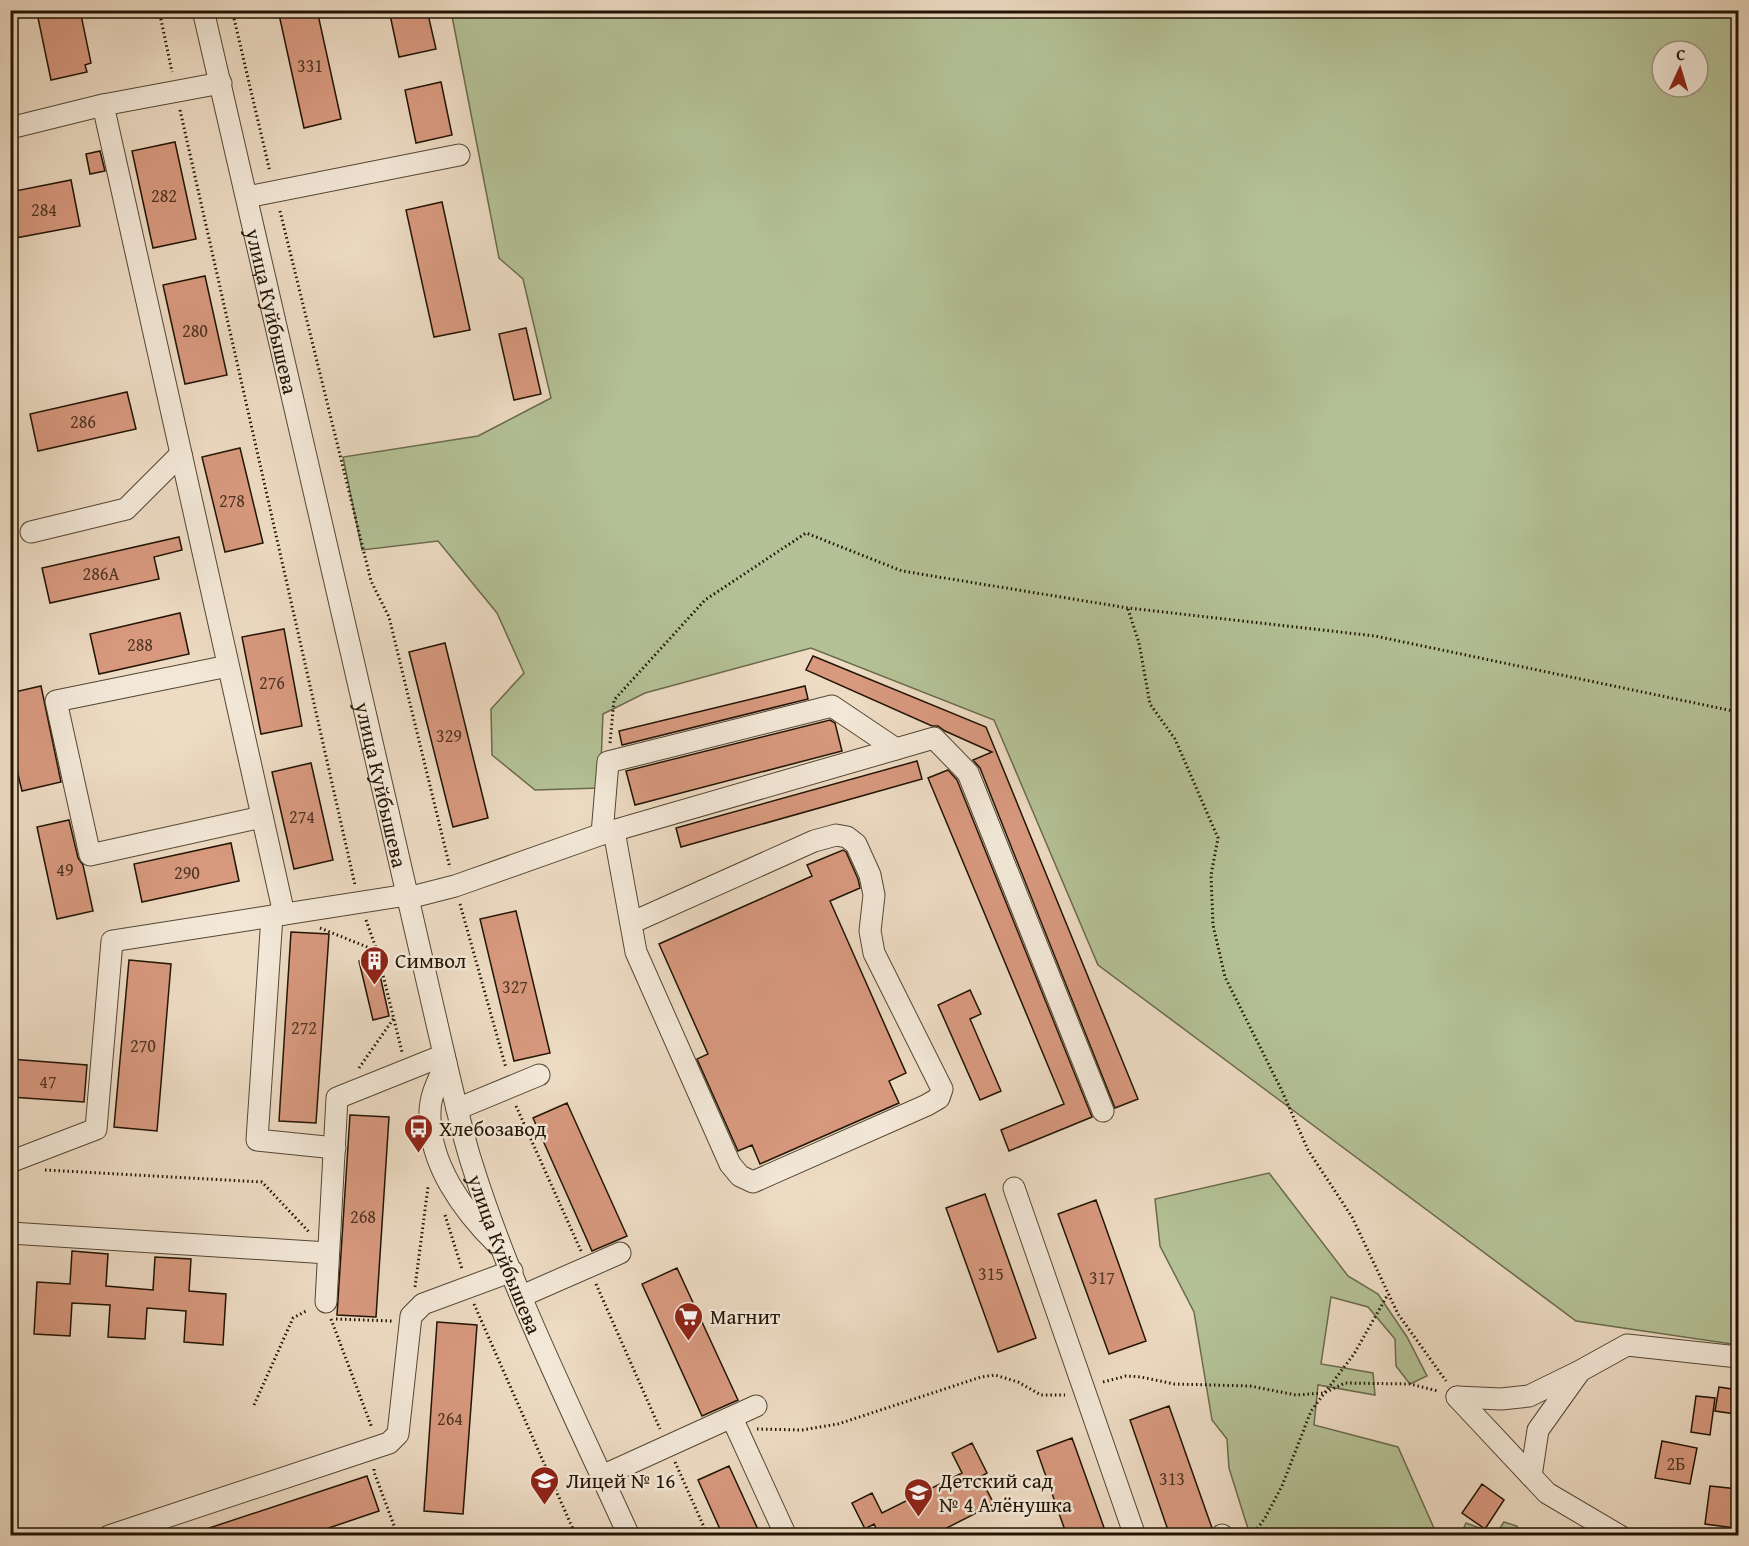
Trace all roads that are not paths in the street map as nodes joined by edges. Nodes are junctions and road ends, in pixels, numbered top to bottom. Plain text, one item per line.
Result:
1 (203, 10) edge
2 (220, 83) junction
3 (103, 105) junction
4 (10, 128) edge
5 (459, 155) dead end
6 (247, 197) junction
7 (181, 454) junction
8 (31, 532) dead end
9 (228, 666) junction
10 (896, 749) junction
11 (262, 817) junction
12 (608, 833) junction
13 (407, 897) junction
14 (278, 915) junction
15 (631, 923) junction
16 (445, 1059) junction
17 (539, 1075) dead end
18 (457, 1109) junction
19 (1103, 1111) dead end
20 (334, 1148) junction
21 (10, 1162) edge
22 (1014, 1188) dead end
23 (10, 1233) edge
24 (504, 1251) junction
25 (328, 1253) junction
26 (620, 1253) dead end
27 (512, 1271) junction
28 (522, 1296) junction
29 (328, 1311) road end
30 (1738, 1357) edge
31 (1580, 1371) junction
32 (756, 1406) dead end
33 (732, 1418) junction
34 (602, 1476) junction
35 (1531, 1476) junction
36 (109, 1536) edge
37 (629, 1536) edge
38 (786, 1536) edge
39 (1135, 1536) edge
40 (1620, 1536) edge

1 - 2 street, улица Куйбышева
2 - 3 street
2 - 6 street, улица Куйбышева
3 - 4 street
3 - 7 street
5 - 6 street
6 - 13 street, улица Куйбышева
7 - 8 street
7 - 9 street
9 - 11 street
9 - 11 street
10 - 12 street
10 - 12 street
10 - 19 street
11 - 14 street
12 - 13 street
12 - 15 street
13 - 14 street
13 - 16 street, улица Куйбышева
14 - 20 street
14 - 21 street
15 - 15 street
16 - 18 street, улица Куйбышева
16 - 20 street
16 - 24 street
17 - 18 street
18 - 24 street, улица Куйбышева
20 - 25 street
22 - 39 street
23 - 25 street
24 - 27 street, улица Куйбышева
25 - 29 street
26 - 28 street
27 - 28 street, улица Куйбышева
27 - 36 street
28 - 34 street, улица Куйбышева
30 - 31 street
31 - 35 street
31 - 35 street
32 - 33 street
33 - 34 street
33 - 38 street
34 - 37 street, улица Куйбышева
35 - 40 street

